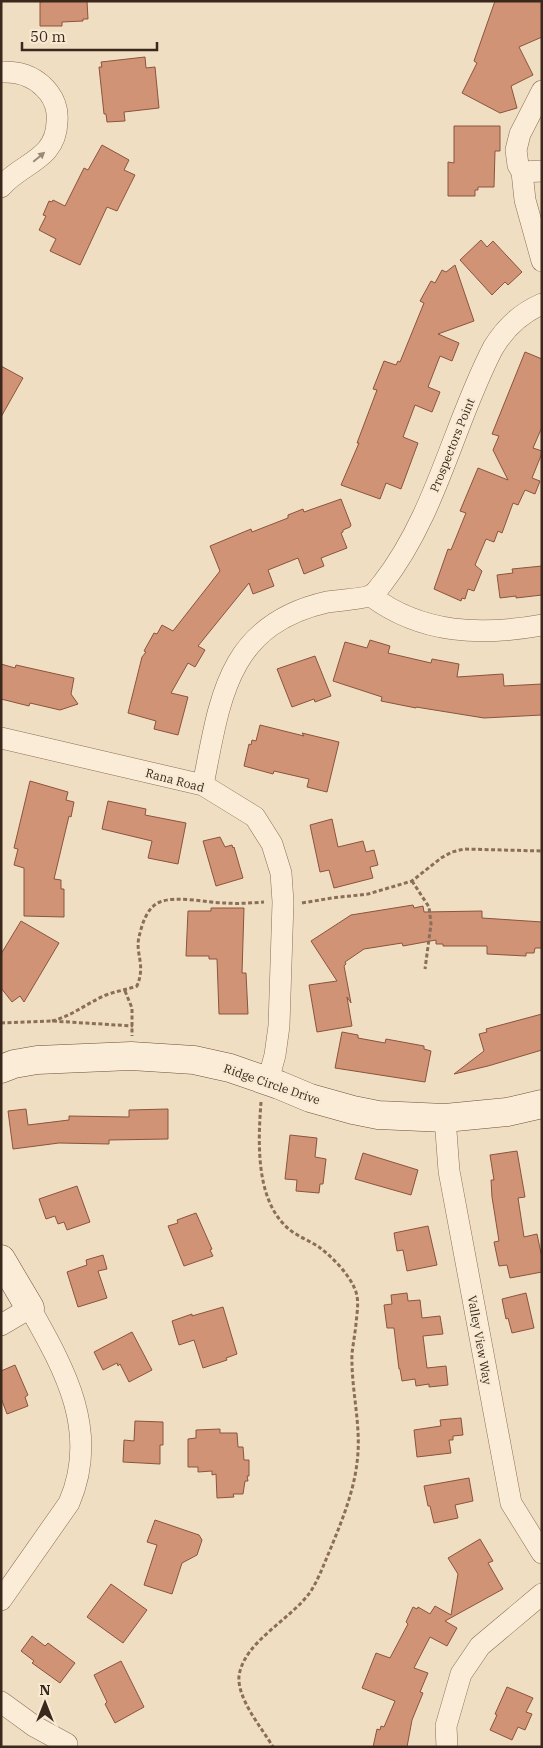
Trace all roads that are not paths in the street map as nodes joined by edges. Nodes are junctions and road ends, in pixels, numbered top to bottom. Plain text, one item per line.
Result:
1 (1, 72) edge
2 (542, 91) edge
3 (532, 172) edge
4 (1, 187) edge
5 (542, 261) edge
6 (542, 304) edge
7 (371, 596) junction
8 (542, 625) edge
9 (3, 744) edge
10 (204, 785) junction
11 (1, 1069) edge
12 (264, 1090) junction
13 (542, 1104) edge
14 (445, 1118) junction
15 (1, 1259) edge
16 (30, 1308) junction
17 (1, 1325) edge
18 (542, 1554) edge
19 (542, 1594) edge
20 (1, 1600) edge
21 (1, 1702) edge
22 (66, 1744) dead end
23 (447, 1747) edge

4 -> 1 street
2 - 3 street
3 - 5 street
6 - 7 street, Prospectors Point
7 - 8 street
7 - 10 street
9 - 10 street, Rana Road
10 - 12 street, Rana Road
11 - 12 street, Ridge Circle Drive
12 - 14 street, Ridge Circle Drive
13 - 14 street, Ridge Circle Drive
14 - 18 street, Valley View Way
15 - 16 street
16 - 17 street
16 - 20 street
19 - 23 street
21 - 22 street

